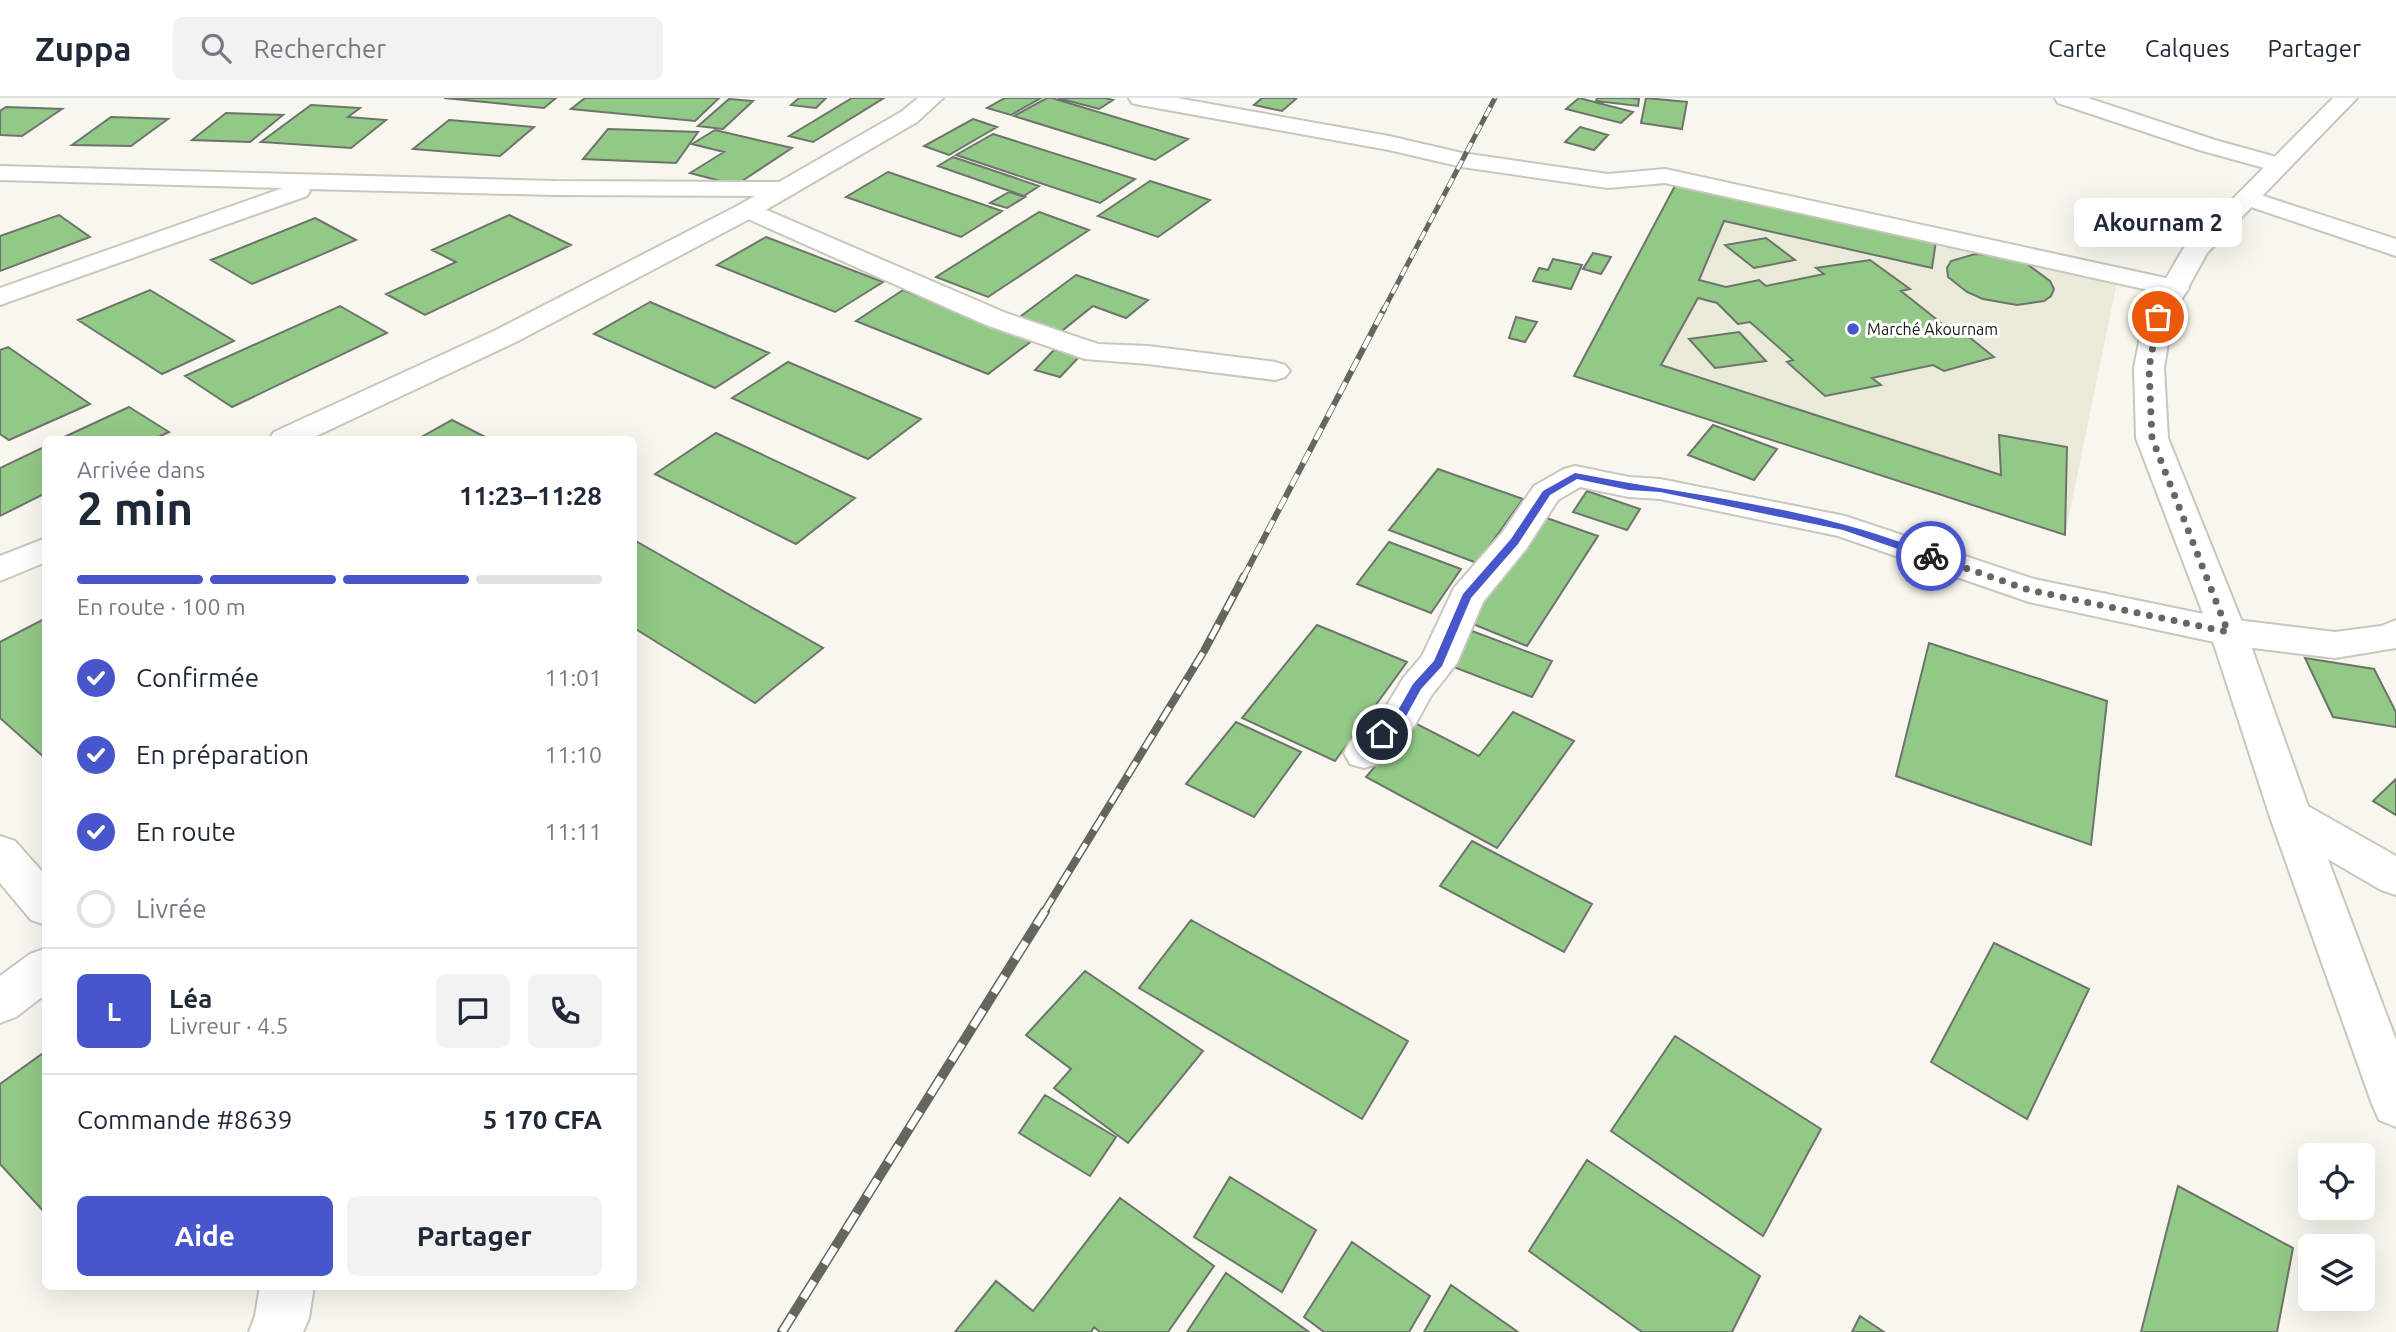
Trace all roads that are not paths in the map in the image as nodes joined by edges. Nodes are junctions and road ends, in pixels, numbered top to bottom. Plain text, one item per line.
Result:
1 (932, 98) edge
2 (1140, 98) edge
3 (2066, 98) edge
4 (2346, 98) edge
5 (2279, 165) junction
6 (0, 173) edge
7 (319, 183) junction
8 (785, 189) junction
9 (2248, 198) junction
10 (748, 211) junction
11 (2396, 248) edge
12 (2175, 288) junction
13 (0, 297) edge
14 (1275, 371) dead end
15 (291, 436) edge
16 (42, 551) edge
17 (0, 569) edge
18 (2228, 632) junction
19 (2396, 633) edge
20 (1364, 753) dead end
21 (2291, 817) junction
22 (0, 853) edge
23 (2396, 877) edge
24 (42, 902) edge
25 (42, 971) edge
26 (0, 1002) edge
27 (2396, 1104) edge
28 (286, 1290) edge
29 (276, 1332) edge

1 - 8 street
2 - 12 street
3 - 5 street
4 - 5 street
5 - 9 street
6 - 7 street
7 - 8 street
7 - 13 street
8 - 10 street
9 - 11 street
9 - 12 street
10 - 14 street
10 - 15 street
12 - 18 street
16 - 17 street
18 - 19 street
18 - 20 street
18 - 21 street
21 - 23 street
21 - 27 street
22 - 24 street
25 - 26 street
28 - 29 street

